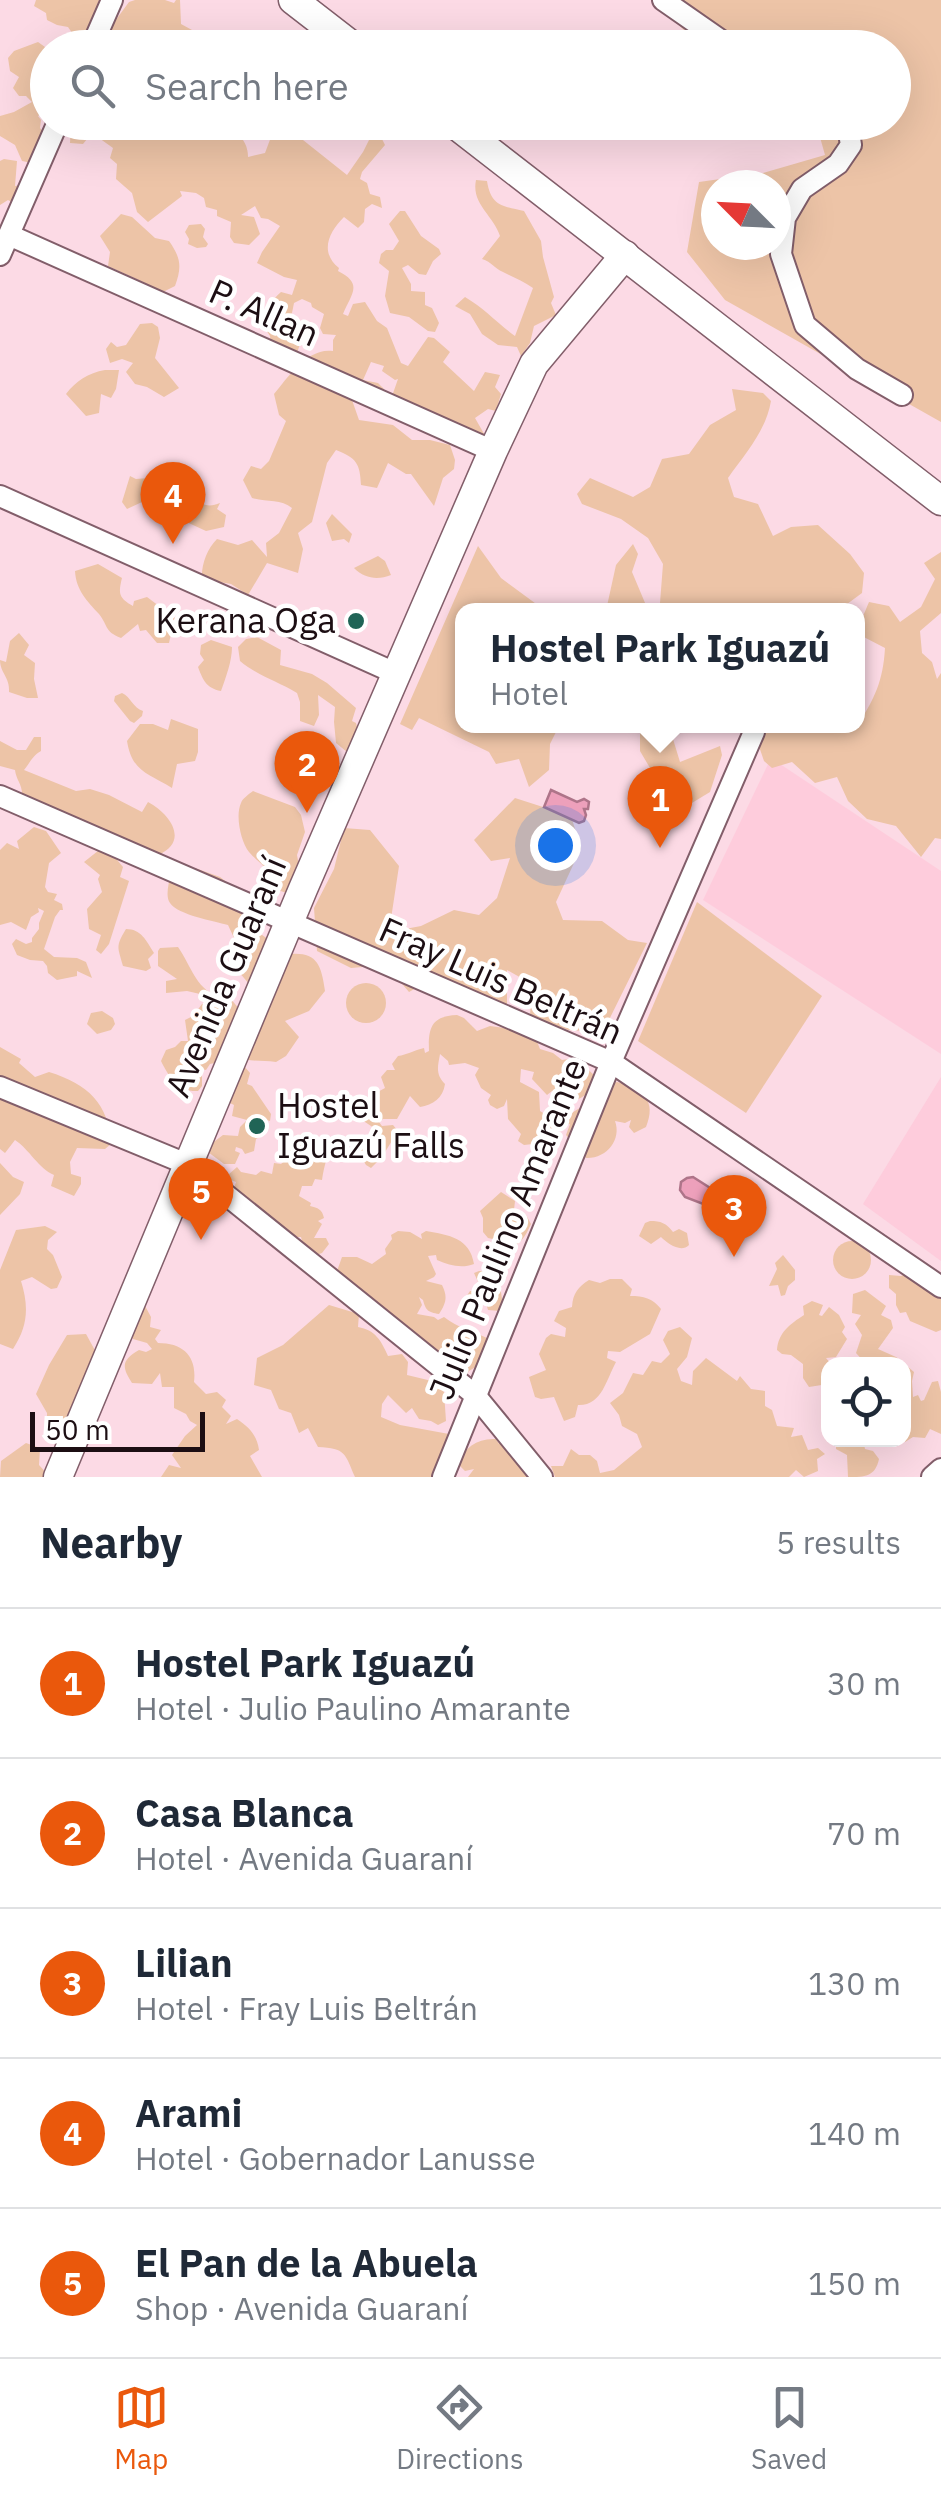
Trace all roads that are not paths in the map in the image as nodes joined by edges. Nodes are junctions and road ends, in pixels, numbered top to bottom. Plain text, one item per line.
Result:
1 (112, 0) edge
2 (293, 0) edge
3 (662, 0) edge
4 (99, 30) edge
5 (332, 30) edge
6 (706, 30) edge
7 (50, 140) edge
8 (475, 140) edge
9 (850, 140) edge
10 (4, 245) edge
11 (625, 255) junction
12 (902, 395) dead end
13 (493, 451) junction
14 (0, 496) edge
15 (941, 501) edge
16 (395, 673) junction
17 (754, 733) edge
18 (0, 796) edge
19 (289, 922) junction
20 (611, 1062) junction
21 (0, 1087) edge
22 (188, 1165) junction
23 (941, 1287) edge
24 (475, 1396) junction
25 (941, 1469) edge
26 (58, 1477) edge
27 (442, 1477) edge
28 (542, 1477) edge
29 (932, 1477) edge

1 - 4 street
2 - 5 main road
3 - 6 street
7 - 10 street
8 - 11 main road
9 - 12 street
10 - 13 street, P. Allan
11 - 13 main road, Avenida Guaraní
11 - 15 main road
13 - 16 main road, Avenida Guaraní
14 - 16 street
16 - 19 main road, Avenida Guaraní
17 - 20 street, Julio Paulino Amarante
18 - 19 street, Fray Luis Beltrán
19 - 20 street, Fray Luis Beltrán
19 - 22 main road, Avenida Guaraní
20 - 23 street, Fray Luis Beltrán
20 - 24 street, Julio Paulino Amarante
21 - 22 street
22 - 24 street
22 - 26 main road, Avenida Guaraní
24 - 27 street, Julio Paulino Amarante
24 - 28 street
25 - 29 street

